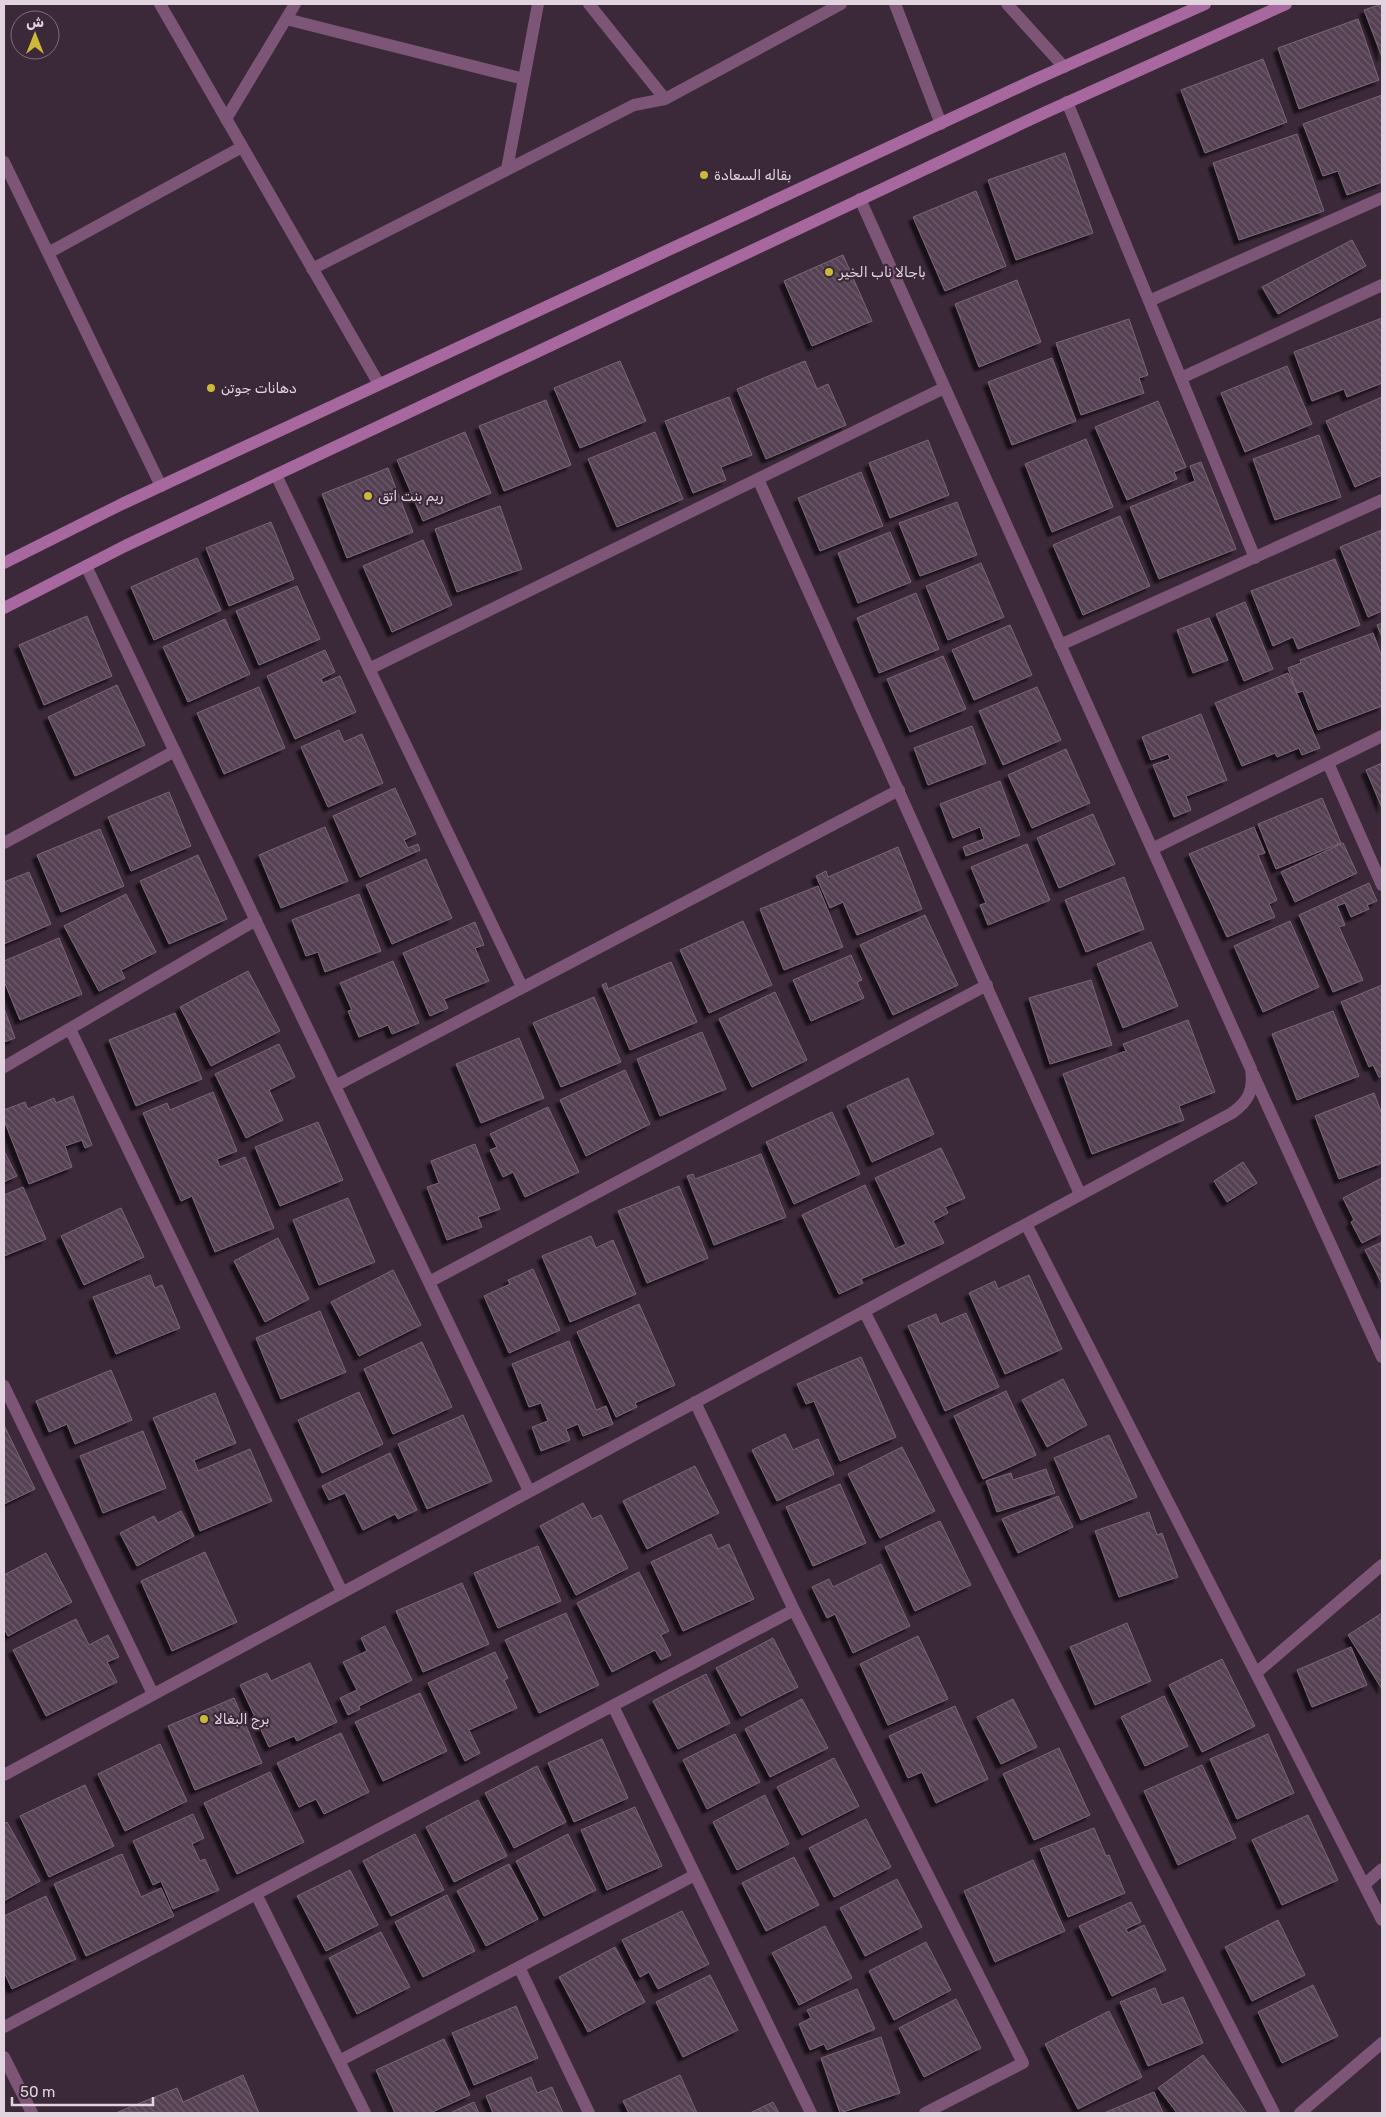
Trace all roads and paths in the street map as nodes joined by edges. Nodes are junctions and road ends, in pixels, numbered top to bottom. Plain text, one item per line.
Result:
1 (160, 4) edge
2 (295, 4) edge
3 (538, 4) edge
4 (590, 4) edge
5 (841, 4) edge
6 (895, 4) edge
7 (1007, 4) edge
8 (1286, 4) edge
9 (1197, 5) edge
10 (286, 19) junction
11 (1064, 67) junction
12 (524, 79) junction
13 (665, 99) junction
14 (1067, 102) junction
15 (226, 119) junction
16 (941, 124) junction
17 (242, 147) junction
18 (4, 162) edge
19 (507, 169) junction
20 (1382, 198) edge
21 (860, 199) junction
22 (48, 253) junction
23 (312, 269) junction
24 (1382, 285) edge
25 (1149, 301) junction
26 (1181, 378) junction
27 (379, 384) junction
28 (944, 388) junction
29 (276, 475) junction
30 (758, 479) junction
31 (161, 486) junction
32 (1382, 500) edge
33 (1255, 558) junction
34 (4, 564) edge
35 (86, 566) junction
36 (4, 608) edge
37 (1060, 645) junction
38 (370, 669) junction
39 (1382, 736) edge
40 (175, 751) junction
41 (1328, 763) junction
42 (899, 790) junction
43 (4, 843) edge
44 (1152, 849) junction
45 (1382, 885) edge
46 (256, 920) junction
47 (986, 985) junction
48 (522, 987) junction
49 (70, 1029) junction
50 (4, 1068) edge
51 (1251, 1069) junction
52 (335, 1086) junction
53 (1080, 1194) junction
54 (1026, 1224) junction
55 (429, 1282) junction
56 (864, 1311) junction
57 (1382, 1357) edge
58 (4, 1386) edge
59 (695, 1402) junction
60 (529, 1491) junction
61 (1382, 1565) edge
62 (342, 1592) junction
63 (794, 1610) junction
64 (1256, 1673) junction
65 (153, 1694) junction
66 (613, 1706) junction
67 (4, 1774) edge
68 (1382, 1869) edge
69 (695, 1875) junction
70 (1364, 1885) junction
71 (256, 1894) junction
72 (1382, 1920) edge
73 (519, 1967) junction
74 (4, 2027) edge
75 (1382, 2043) edge
76 (4, 2057) edge
77 (339, 2061) junction
78 (32, 2113) edge
79 (365, 2113) edge
80 (589, 2113) edge
81 (810, 2113) edge
82 (926, 2113) edge
83 (1274, 2113) edge
84 (1300, 2113) edge

1 - 15 street
2 - 10 street
3 - 12 street
4 - 13 street
5 - 13 street
6 - 16 street
7 - 11 street
8 - 14 main road
9 - 11 main road
10 - 12 street
10 - 15 street
11 - 16 main road
12 - 19 street
13 - 19 street
14 - 21 main road
14 - 25 street
15 - 17 street
16 - 27 main road
17 - 22 street
17 - 23 street
18 - 22 street
19 - 23 street
20 - 25 street
21 - 28 street
21 - 29 main road
22 - 31 street
23 - 27 street
24 - 26 street
25 - 26 street
26 - 33 street
27 - 31 main road
28 - 30 street
28 - 37 street
29 - 35 main road
29 - 38 street
30 - 38 street
30 - 42 street
31 - 34 main road
32 - 33 street
33 - 37 street
35 - 36 main road
35 - 40 street
37 - 44 street
38 - 48 street
39 - 41 street
40 - 43 street
40 - 46 street
41 - 44 street
41 - 45 street
42 - 47 street
42 - 48 street
44 - 51 street
46 - 49 street
46 - 52 street
47 - 53 street
47 - 55 street
48 - 52 street
49 - 50 street
49 - 62 street
51 - 53 street
51 - 57 street
52 - 55 street
53 - 54 street
54 - 56 street
54 - 64 street
55 - 60 street
56 - 59 street
56 - 83 street
58 - 65 street
59 - 60 street
59 - 63 street
60 - 62 street
61 - 64 street
62 - 65 street
63 - 66 street
63 - 82 street
64 - 70 street
65 - 67 street
66 - 69 street
66 - 71 street
68 - 70 street
69 - 73 street
69 - 81 street
70 - 72 street
71 - 74 street
71 - 77 street
73 - 77 street
73 - 80 street
75 - 84 street
76 - 78 street
77 - 79 street

